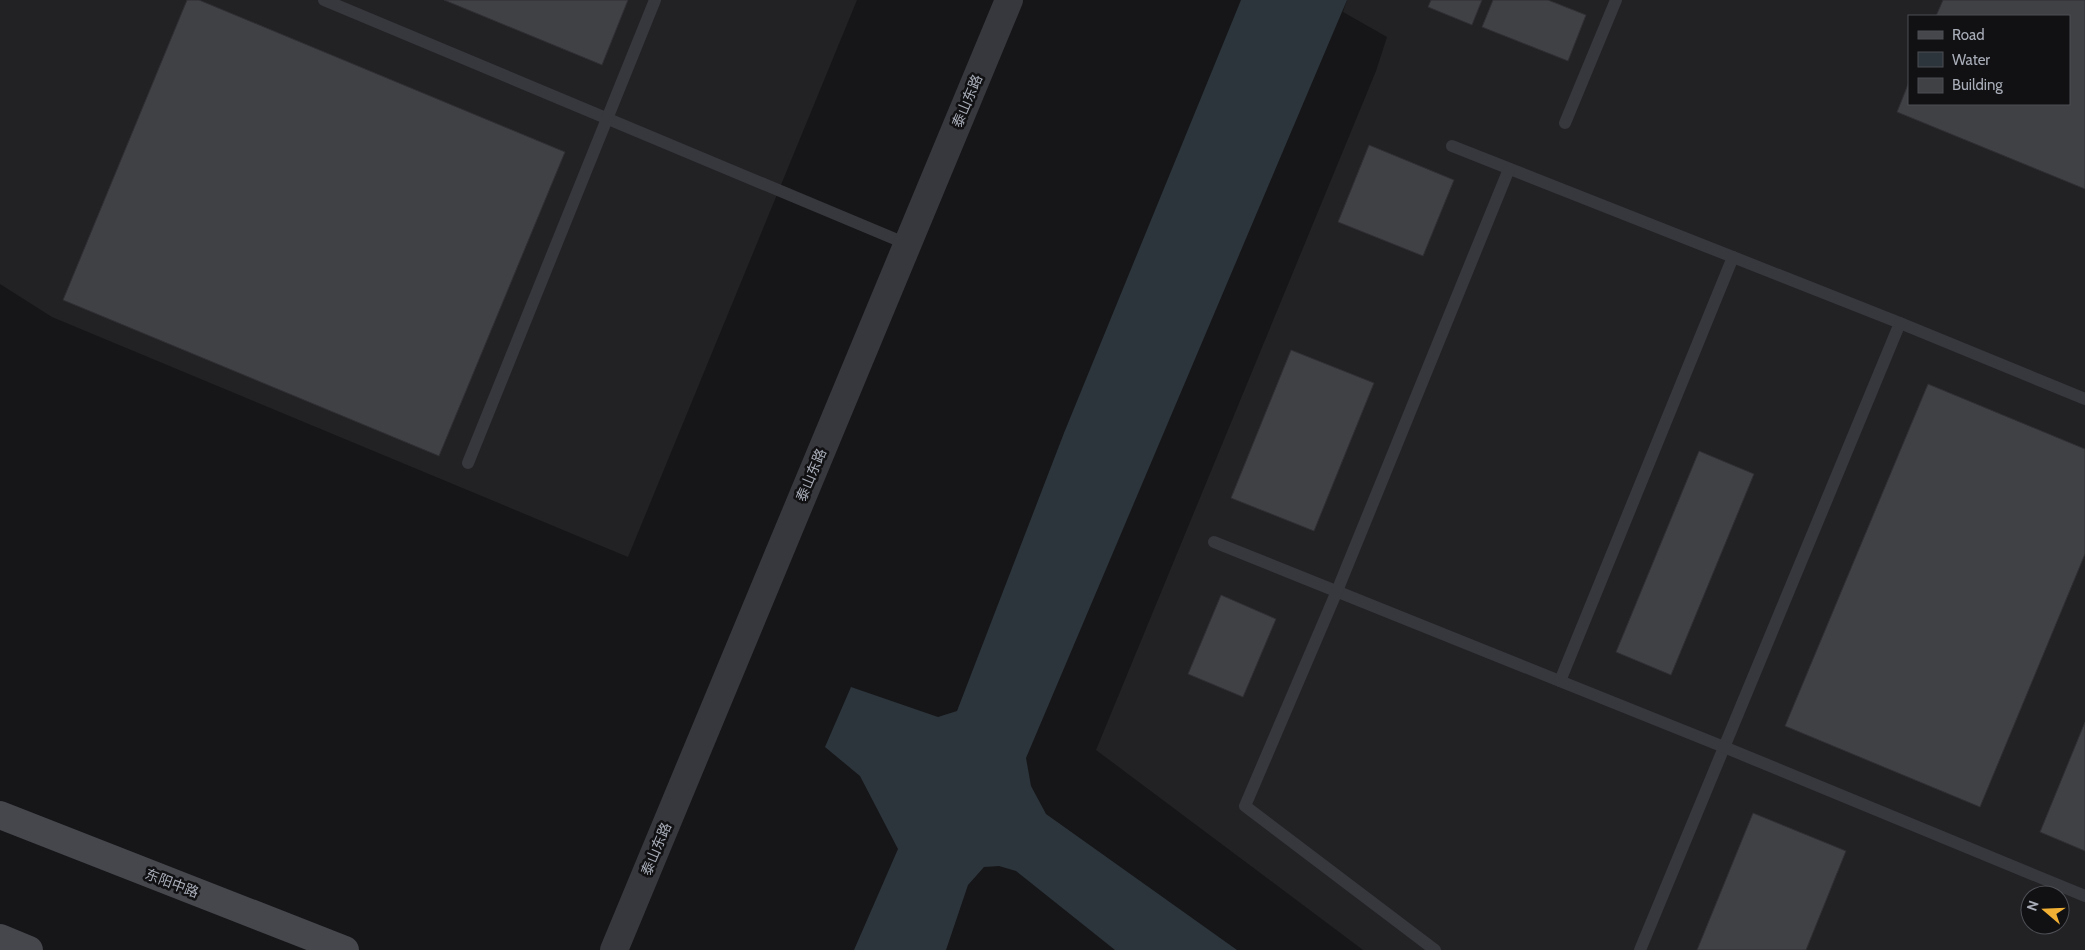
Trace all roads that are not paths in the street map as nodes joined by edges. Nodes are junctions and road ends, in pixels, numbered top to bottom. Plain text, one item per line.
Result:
1 (324, 0) edge
2 (655, 0) edge
3 (1009, 0) edge
4 (1616, 0) edge
5 (607, 118) junction
6 (1565, 123) dead end
7 (1452, 146) dead end
8 (1509, 169) junction
9 (907, 244) junction
10 (1733, 257) junction
11 (1900, 323) junction
12 (2085, 399) edge
13 (468, 462) dead end
14 (1214, 542) dead end
15 (1337, 591) junction
16 (1560, 681) junction
17 (1724, 747) junction
18 (0, 815) edge
19 (2085, 896) edge
20 (0, 938) edge
21 (29, 950) edge
22 (345, 950) edge
23 (614, 950) edge
24 (1435, 950) edge
25 (1640, 950) edge

1 - 5 lane
2 - 5 lane
3 - 9 street, 泰山东路
4 - 6 lane
5 - 9 lane
5 - 13 lane
7 - 8 lane
8 - 10 lane
8 - 15 lane
9 - 23 street, 泰山东路
10 - 11 lane
10 - 16 lane
11 - 12 lane
11 - 17 lane
14 - 15 lane
15 - 16 lane
15 - 24 lane
16 - 17 lane
17 - 19 lane
17 - 25 lane
18 - 22 main road, 东阳中路
20 - 21 main road

